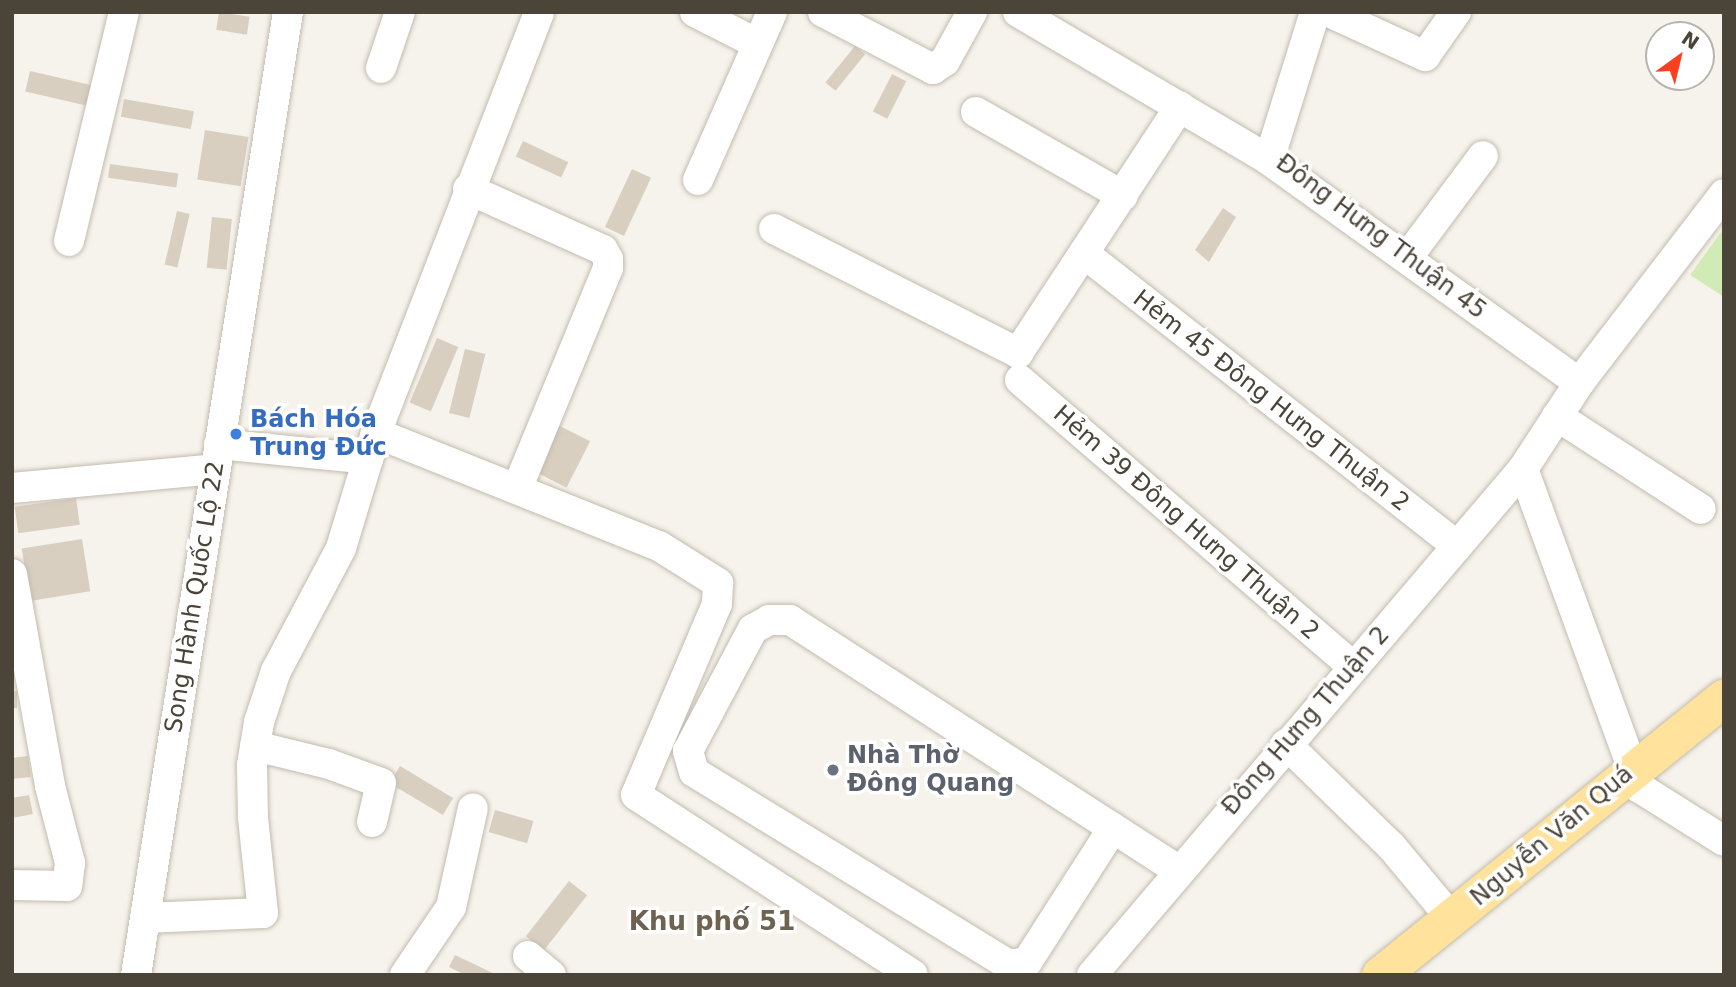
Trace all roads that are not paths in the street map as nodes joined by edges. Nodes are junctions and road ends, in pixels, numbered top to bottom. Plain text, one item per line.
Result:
1 (124, 12) edge
2 (288, 12) edge
3 (400, 12) edge
4 (538, 12) edge
5 (695, 12) edge
6 (772, 12) edge
7 (823, 12) edge
8 (972, 12) edge
9 (1018, 12) edge
10 (1315, 12) edge
11 (1329, 12) edge
12 (1456, 12) edge
13 (756, 43) junction
14 (381, 68) dead end
15 (1180, 106) junction
16 (976, 112) dead end
17 (1483, 156) dead end
18 (1269, 160) junction
19 (698, 180) dead end
20 (468, 189) junction
21 (1724, 194) edge
22 (1123, 196) junction
23 (774, 229) dead end
24 (69, 241) dead end
25 (1086, 255) junction
26 (1407, 258) junction
27 (1020, 380) dead end
28 (1579, 383) junction
29 (1557, 416) junction
30 (372, 446) junction
31 (217, 456) junction
32 (1523, 469) junction
33 (12, 488) edge
34 (517, 488) junction
35 (1701, 509) dead end
36 (1457, 546) junction
37 (12, 574) edge
38 (1353, 666) junction
39 (1724, 697) edge
40 (1286, 744) junction
41 (255, 746) junction
42 (1635, 767) junction
43 (472, 808) dead end
44 (372, 822) dead end
45 (1113, 828) junction
46 (1724, 841) edge
47 (1178, 870) junction
48 (12, 886) edge
49 (145, 918) junction
50 (1452, 919) junction
51 (528, 956) dead end
52 (1391, 972) edge
53 (136, 975) edge
54 (405, 975) edge
55 (551, 975) edge
56 (913, 975) edge
57 (1092, 975) edge

1 - 24 street
2 - 31 street, Song Hành Quốc Lộ 22
3 - 14 street
4 - 20 street
5 - 13 street
6 - 13 street
7 - 8 street
9 - 15 street
10 - 18 street, Đông Hưng Thuận 45
11 - 12 street
13 - 19 street
15 - 18 street
15 - 22 street
16 - 22 street
17 - 26 street
18 - 26 street, Đông Hưng Thuận 45
20 - 30 street
20 - 34 street
21 - 28 street, Đông Hưng Thuận 2
22 - 25 street
23 - 25 street
25 - 36 street, Hẻm 45 Đông Hưng Thuận 2
26 - 28 street, Đông Hưng Thuận 45
27 - 38 street, Hẻm 39 Đông Hưng Thuận 2
28 - 29 street, Đông Hưng Thuận 2
29 - 32 street, Đông Hưng Thuận 2
29 - 35 street
30 - 31 street
30 - 34 street
30 - 41 street
31 - 33 street
31 - 49 street, Song Hành Quốc Lộ 22
32 - 36 street, Đông Hưng Thuận 2
32 - 42 street
34 - 56 street
36 - 38 street, Đông Hưng Thuận 2
37 - 48 street
38 - 40 street, Đông Hưng Thuận 2
39 - 42 main road, Nguyễn Văn Quá
40 - 47 street, Đông Hưng Thuận 2
40 - 50 street
41 - 44 street
41 - 49 street
42 - 46 street
42 - 50 main road, Nguyễn Văn Quá
43 - 54 street
45 - 45 street
45 - 47 street
47 - 57 street, Đông Hưng Thuận 2
49 - 53 street, Song Hành Quốc Lộ 22
50 - 52 main road, Nguyễn Văn Quá
51 - 55 street

